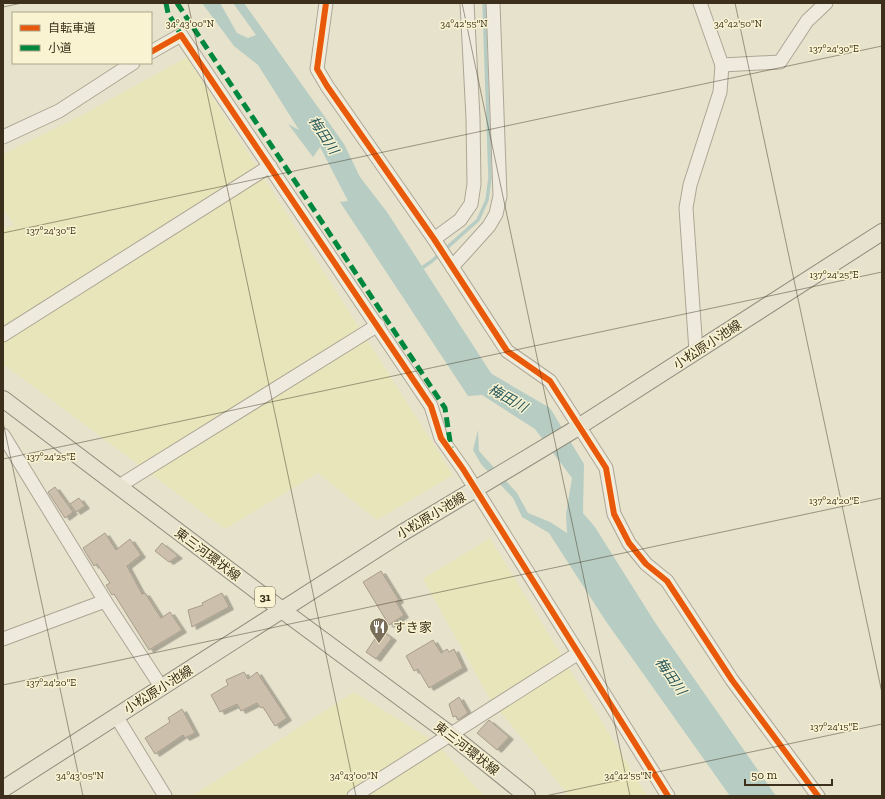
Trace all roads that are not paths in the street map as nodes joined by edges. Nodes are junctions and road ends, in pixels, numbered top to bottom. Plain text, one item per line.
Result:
1 (326, 3) edge
2 (467, 3) edge
3 (493, 3) edge
4 (700, 3) edge
5 (826, 3) edge
6 (152, 51) edge
7 (131, 64) edge
8 (722, 64) junction
9 (3, 137) edge
10 (270, 166) junction
11 (882, 232) edge
12 (439, 247) junction
13 (452, 267) junction
14 (378, 325) junction
15 (3, 335) edge
16 (696, 351) junction
17 (3, 399) edge
18 (576, 429) junction
19 (3, 435) edge
20 (118, 486) junction
21 (479, 487) junction
22 (105, 601) junction
23 (282, 610) junction
24 (3, 639) edge
25 (578, 654) junction
26 (162, 688) junction
27 (116, 716) junction
28 (450, 735) junction
29 (3, 789) edge
30 (165, 796) edge
31 (354, 796) edge
32 (526, 796) edge
33 (668, 796) edge
34 (818, 796) edge

1 - 12 street
2 - 12 street
3 - 13 street
4 - 8 street
5 - 8 street
6 - 10 street
7 - 9 street
8 - 16 street
10 - 14 street
10 - 15 street
11 - 16 main road, 小松原小池線
12 - 13 street
13 - 18 street
14 - 20 street
14 - 21 street
16 - 18 main road, 小松原小池線
17 - 20 main road, 東三河環状線 / 31
18 - 21 main road, 小松原小池線
18 - 34 street
19 - 22 street
20 - 23 main road, 東三河環状線 / 31
21 - 23 main road, 小松原小池線
21 - 25 street
22 - 24 street
22 - 26 street
23 - 26 main road, 小松原小池線
23 - 28 main road, 東三河環状線 / 31
25 - 28 street
25 - 33 street
26 - 27 main road, 小松原小池線
27 - 29 main road, 小松原小池線
27 - 30 street
28 - 31 street
28 - 32 main road, 東三河環状線 / 31

